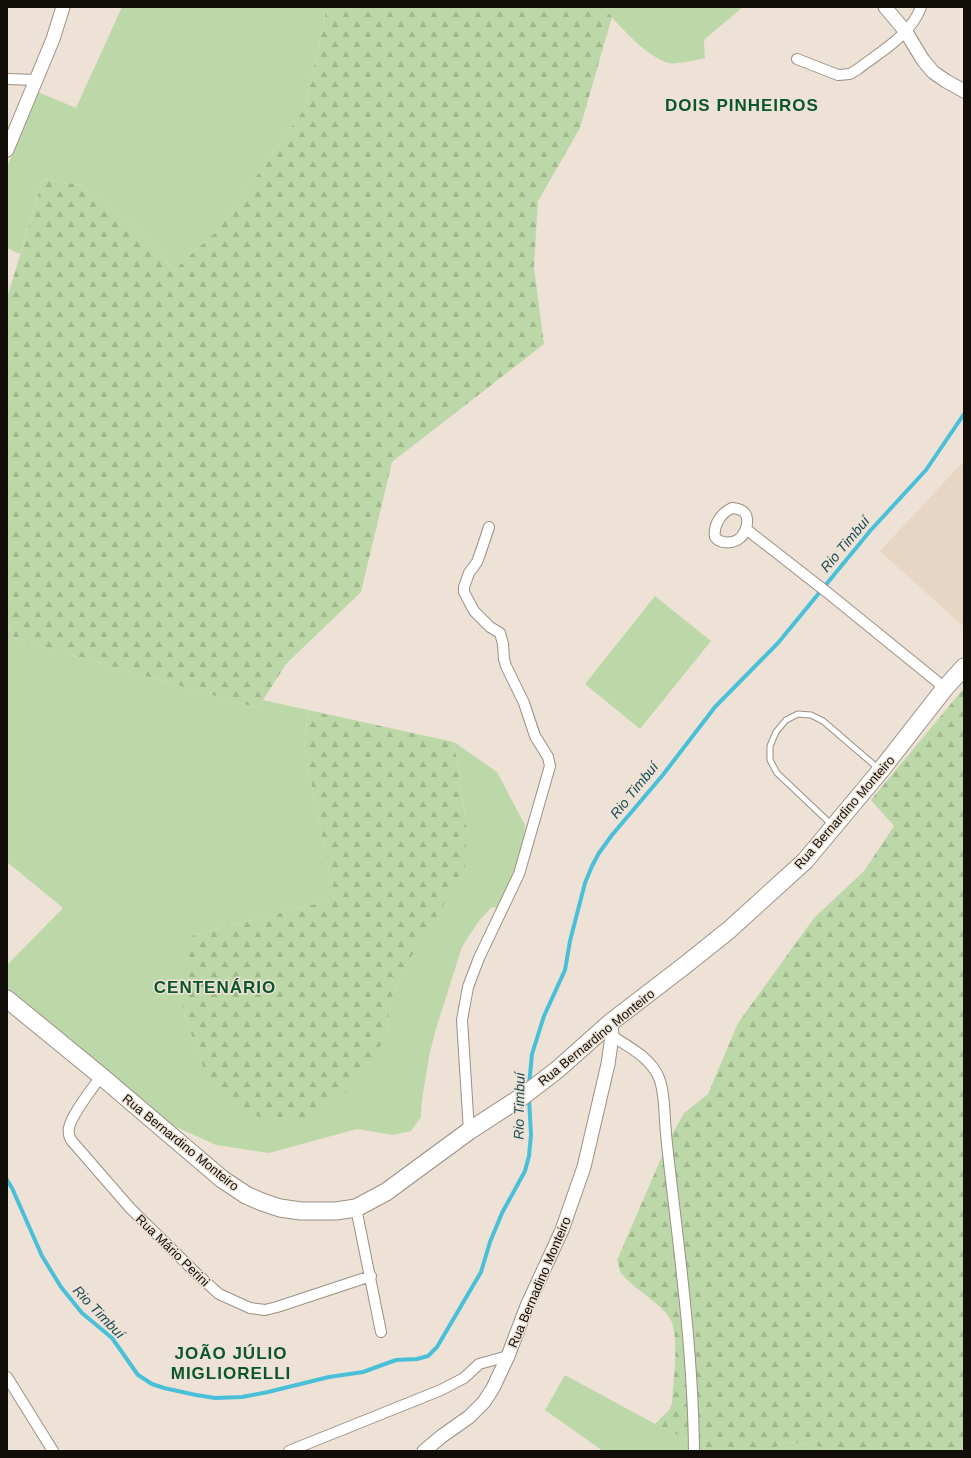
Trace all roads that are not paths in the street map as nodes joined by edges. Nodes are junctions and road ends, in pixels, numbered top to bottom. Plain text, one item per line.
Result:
1 (63, 7) edge
2 (885, 7) edge
3 (921, 7) edge
4 (906, 32) junction
5 (797, 59) dead end
6 (7, 79) edge
7 (37, 80) junction
8 (964, 91) edge
9 (7, 150) edge
10 (489, 527) dead end
11 (746, 529) dead end
12 (964, 667) edge
13 (945, 688) junction
14 (881, 770) junction
15 (834, 826) junction
16 (7, 999) edge
17 (612, 1029) junction
18 (100, 1076) junction
19 (469, 1131) junction
20 (356, 1208) junction
21 (370, 1276) junction
22 (381, 1332) dead end
23 (508, 1356) junction
24 (7, 1377) edge
25 (53, 1451) edge
26 (289, 1451) edge
27 (424, 1451) edge
28 (694, 1451) edge

1 - 7 street
2 - 4 street
3 - 4 street
4 - 5 street
4 - 8 street
6 - 7 street
7 - 9 street
10 - 19 street
11 - 13 street
12 - 13 main road, Rua Bernardino Monteiro
13 - 14 main road, Rua Bernardino Monteiro
14 - 15 main road, Rua Bernardino Monteiro
14 - 15 lane
15 - 17 main road, Rua Bernardino Monteiro
16 - 18 main road, Rua Bernardino Monteiro
17 - 19 main road, Rua Bernardino Monteiro
17 - 23 street, Rua Bernadino Monteiro
17 - 28 street
18 - 20 main road, Rua Bernardino Monteiro
18 - 21 street, Rua Mário Perini
19 - 20 main road, Rua Bernardino Monteiro
20 - 21 street
21 - 22 street
23 - 26 street, Rua Bernadino Monteiro
23 - 27 street
24 - 25 street

